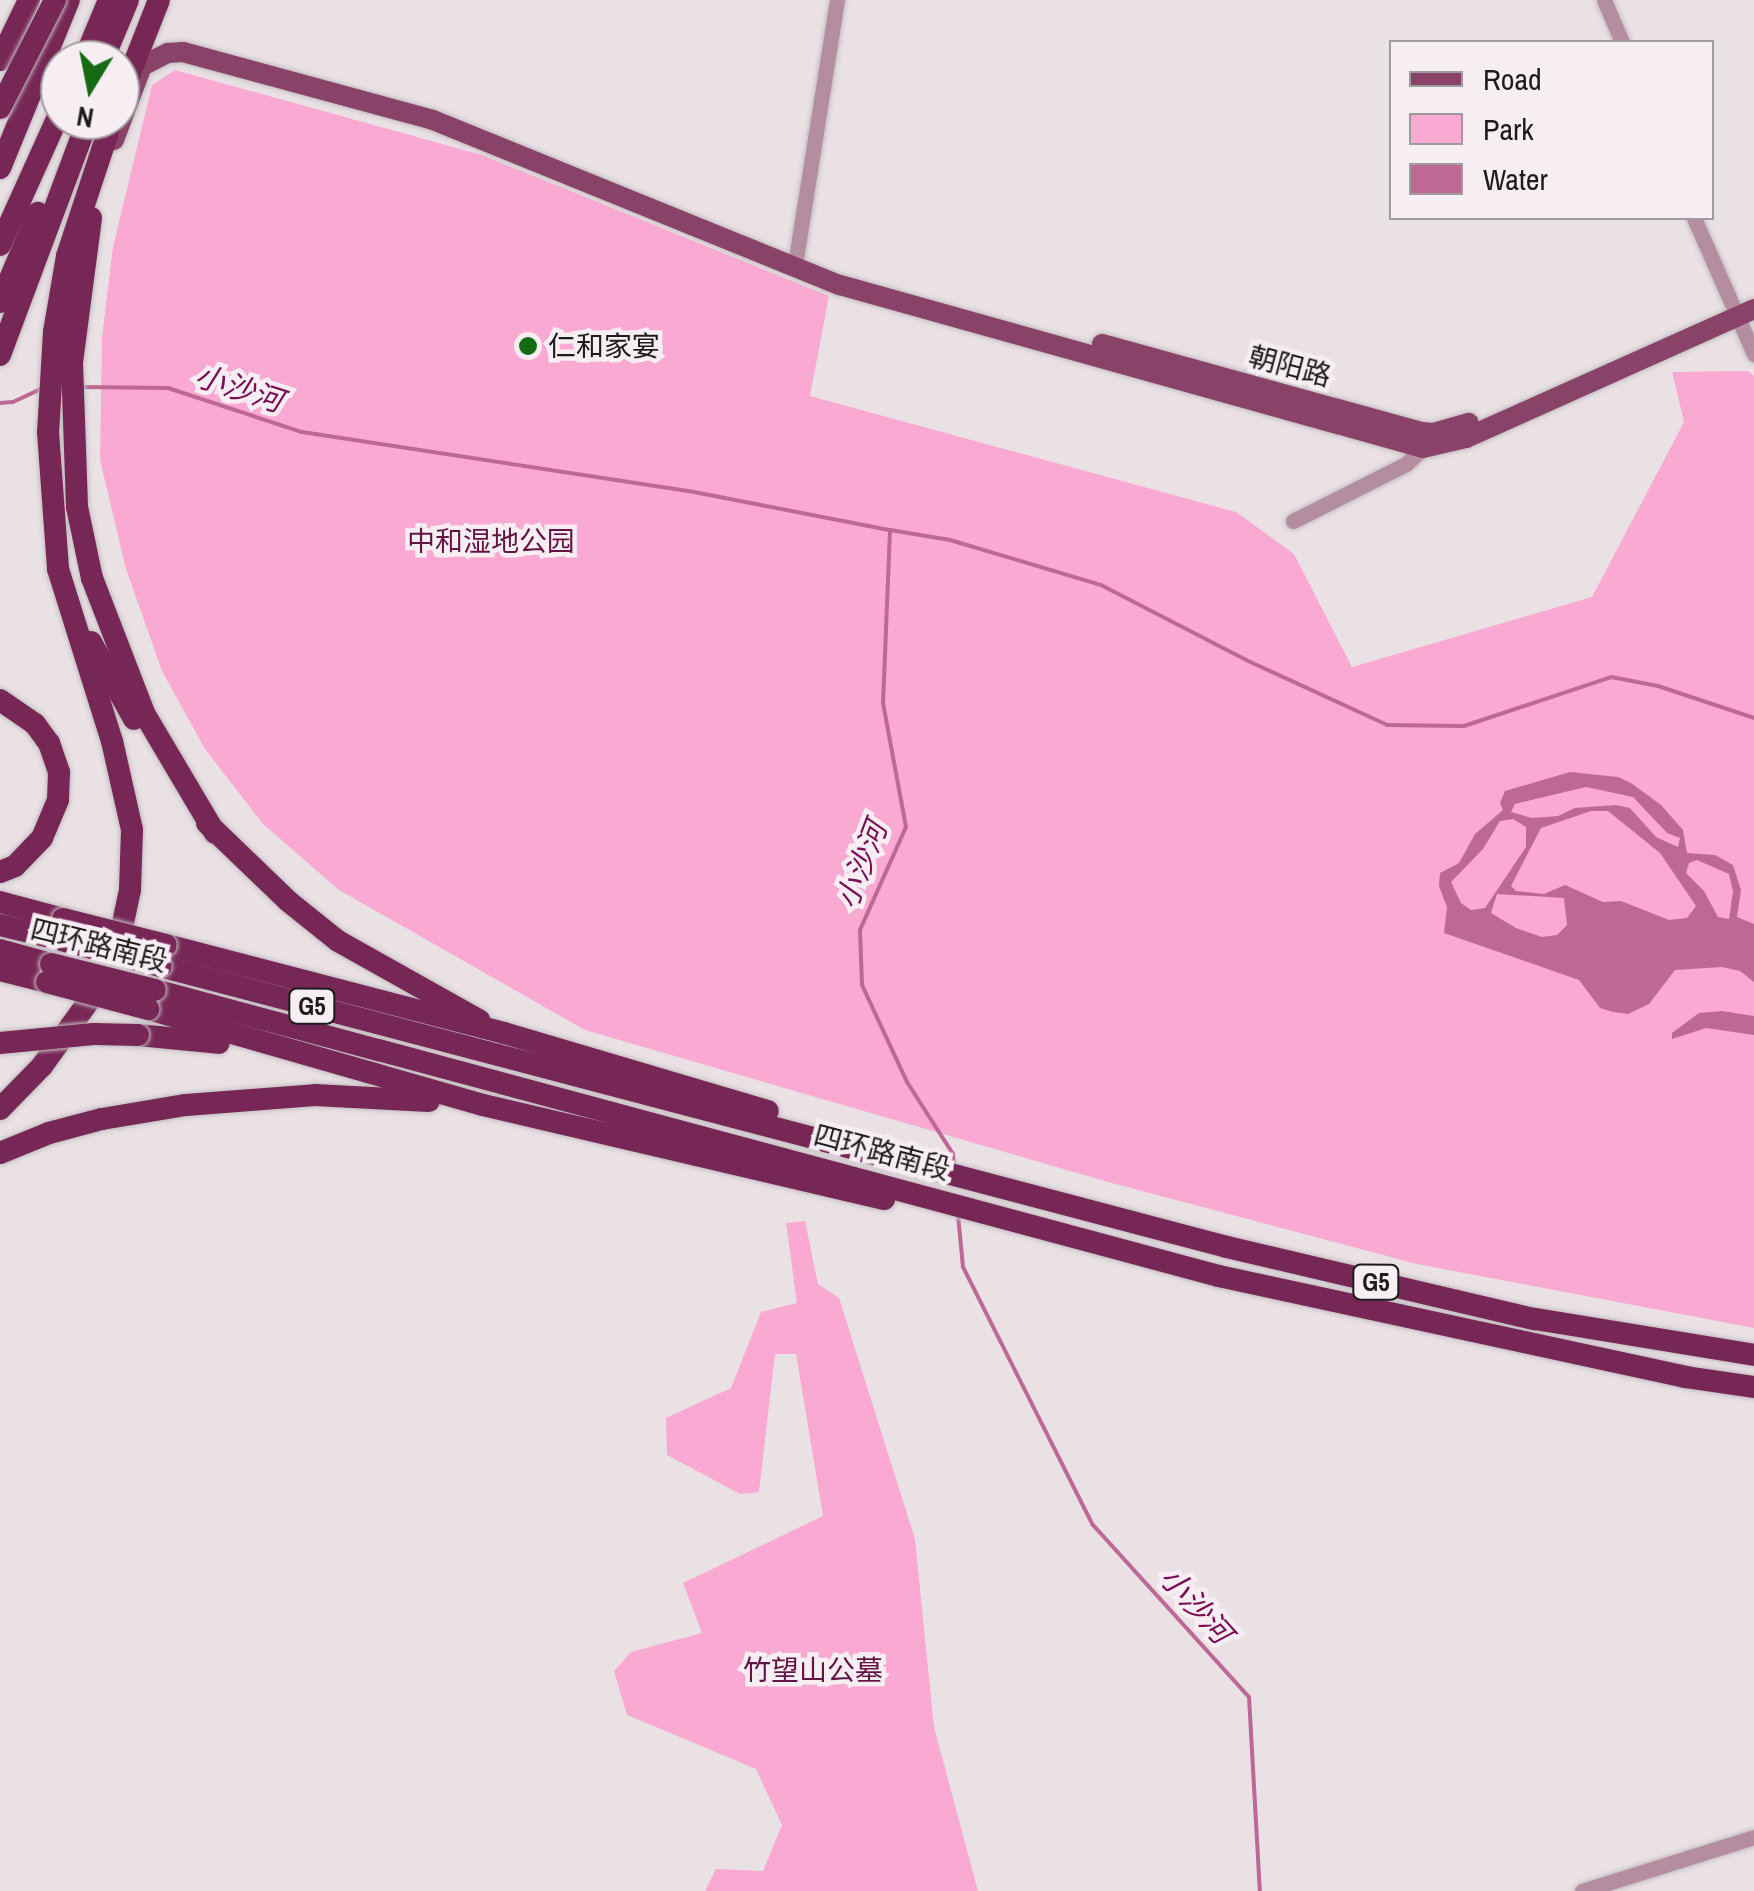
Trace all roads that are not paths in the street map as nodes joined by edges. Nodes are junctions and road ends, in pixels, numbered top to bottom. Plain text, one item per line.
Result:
1 (29, 0) edge
2 (58, 0) edge
3 (68, 0) edge
4 (110, 0) edge
5 (128, 0) edge
6 (160, 0) edge
7 (837, 0) edge
8 (1604, 0) edge
9 (100, 24) junction
10 (93, 40) edge
11 (101, 40) edge
12 (111, 40) edge
13 (1621, 40) edge
14 (140, 50) edge
15 (0, 60) edge
16 (140, 70) edge
17 (0, 90) edge
18 (0, 108) edge
19 (47, 140) edge
20 (69, 140) edge
21 (80, 140) edge
22 (108, 140) edge
23 (110, 140) edge
24 (0, 168) edge
25 (96, 189) joint
26 (1695, 220) edge
27 (0, 245) edge
28 (795, 264) junction
29 (1754, 297) edge
30 (0, 302) edge
31 (1740, 312) edge
32 (1754, 354) edge
33 (0, 356) edge
34 (1423, 448) junction
35 (1293, 522) dead end
36 (67, 599) junction
37 (0, 700) edge
38 (215, 832) junction
39 (0, 872) edge
40 (0, 902) edge
41 (0, 925) edge
42 (61, 929) junction
43 (0, 950) edge
44 (0, 970) edge
45 (49, 973) junction
46 (151, 1000) junction
47 (465, 1029) junction
48 (0, 1043) edge
49 (343, 1066) junction
50 (450, 1100) junction
51 (0, 1109) edge
52 (0, 1154) edge
53 (918, 1200) junction
54 (1754, 1355) edge
55 (1754, 1387) edge
56 (1754, 1837) edge
57 (1582, 1891) edge

1 - 15 highway
2 - 17 highway
2 - 18 highway, bridge
3 - 24 highway
4 - 9 highway
5 - 12 highway
6 - 14 highway
7 - 28 street
8 - 13 street
9 - 10 highway
9 - 11 highway
16 - 28 main road
19 - 27 highway
20 - 30 highway
21 - 33 highway
22 - 36 highway
23 - 25 main road
25 - 38 highway
26 - 31 street
28 - 31 main road, 朝阳路
28 - 34 main road
29 - 31 main road, 朝阳路
31 - 32 street
31 - 34 main road, 朝阳路
34 - 35 street, 朝阳路
36 - 38 highway
36 - 51 highway
37 - 39 highway
38 - 47 highway
40 - 42 highway
41 - 42 highway, 四环路南段 / G5
42 - 47 highway, 四环路南段 / G5, bridge
43 - 45 highway, 四环路南段 / G5
44 - 45 highway
45 - 46 highway, 四环路南段 / G5, bridge
46 - 49 highway
46 - 53 highway, 四环路南段 / G5
47 - 54 highway, G5
48 - 49 highway, bridge
49 - 50 highway
50 - 52 highway
50 - 53 highway
53 - 55 highway, 四环路南段 / G5
56 - 57 street

